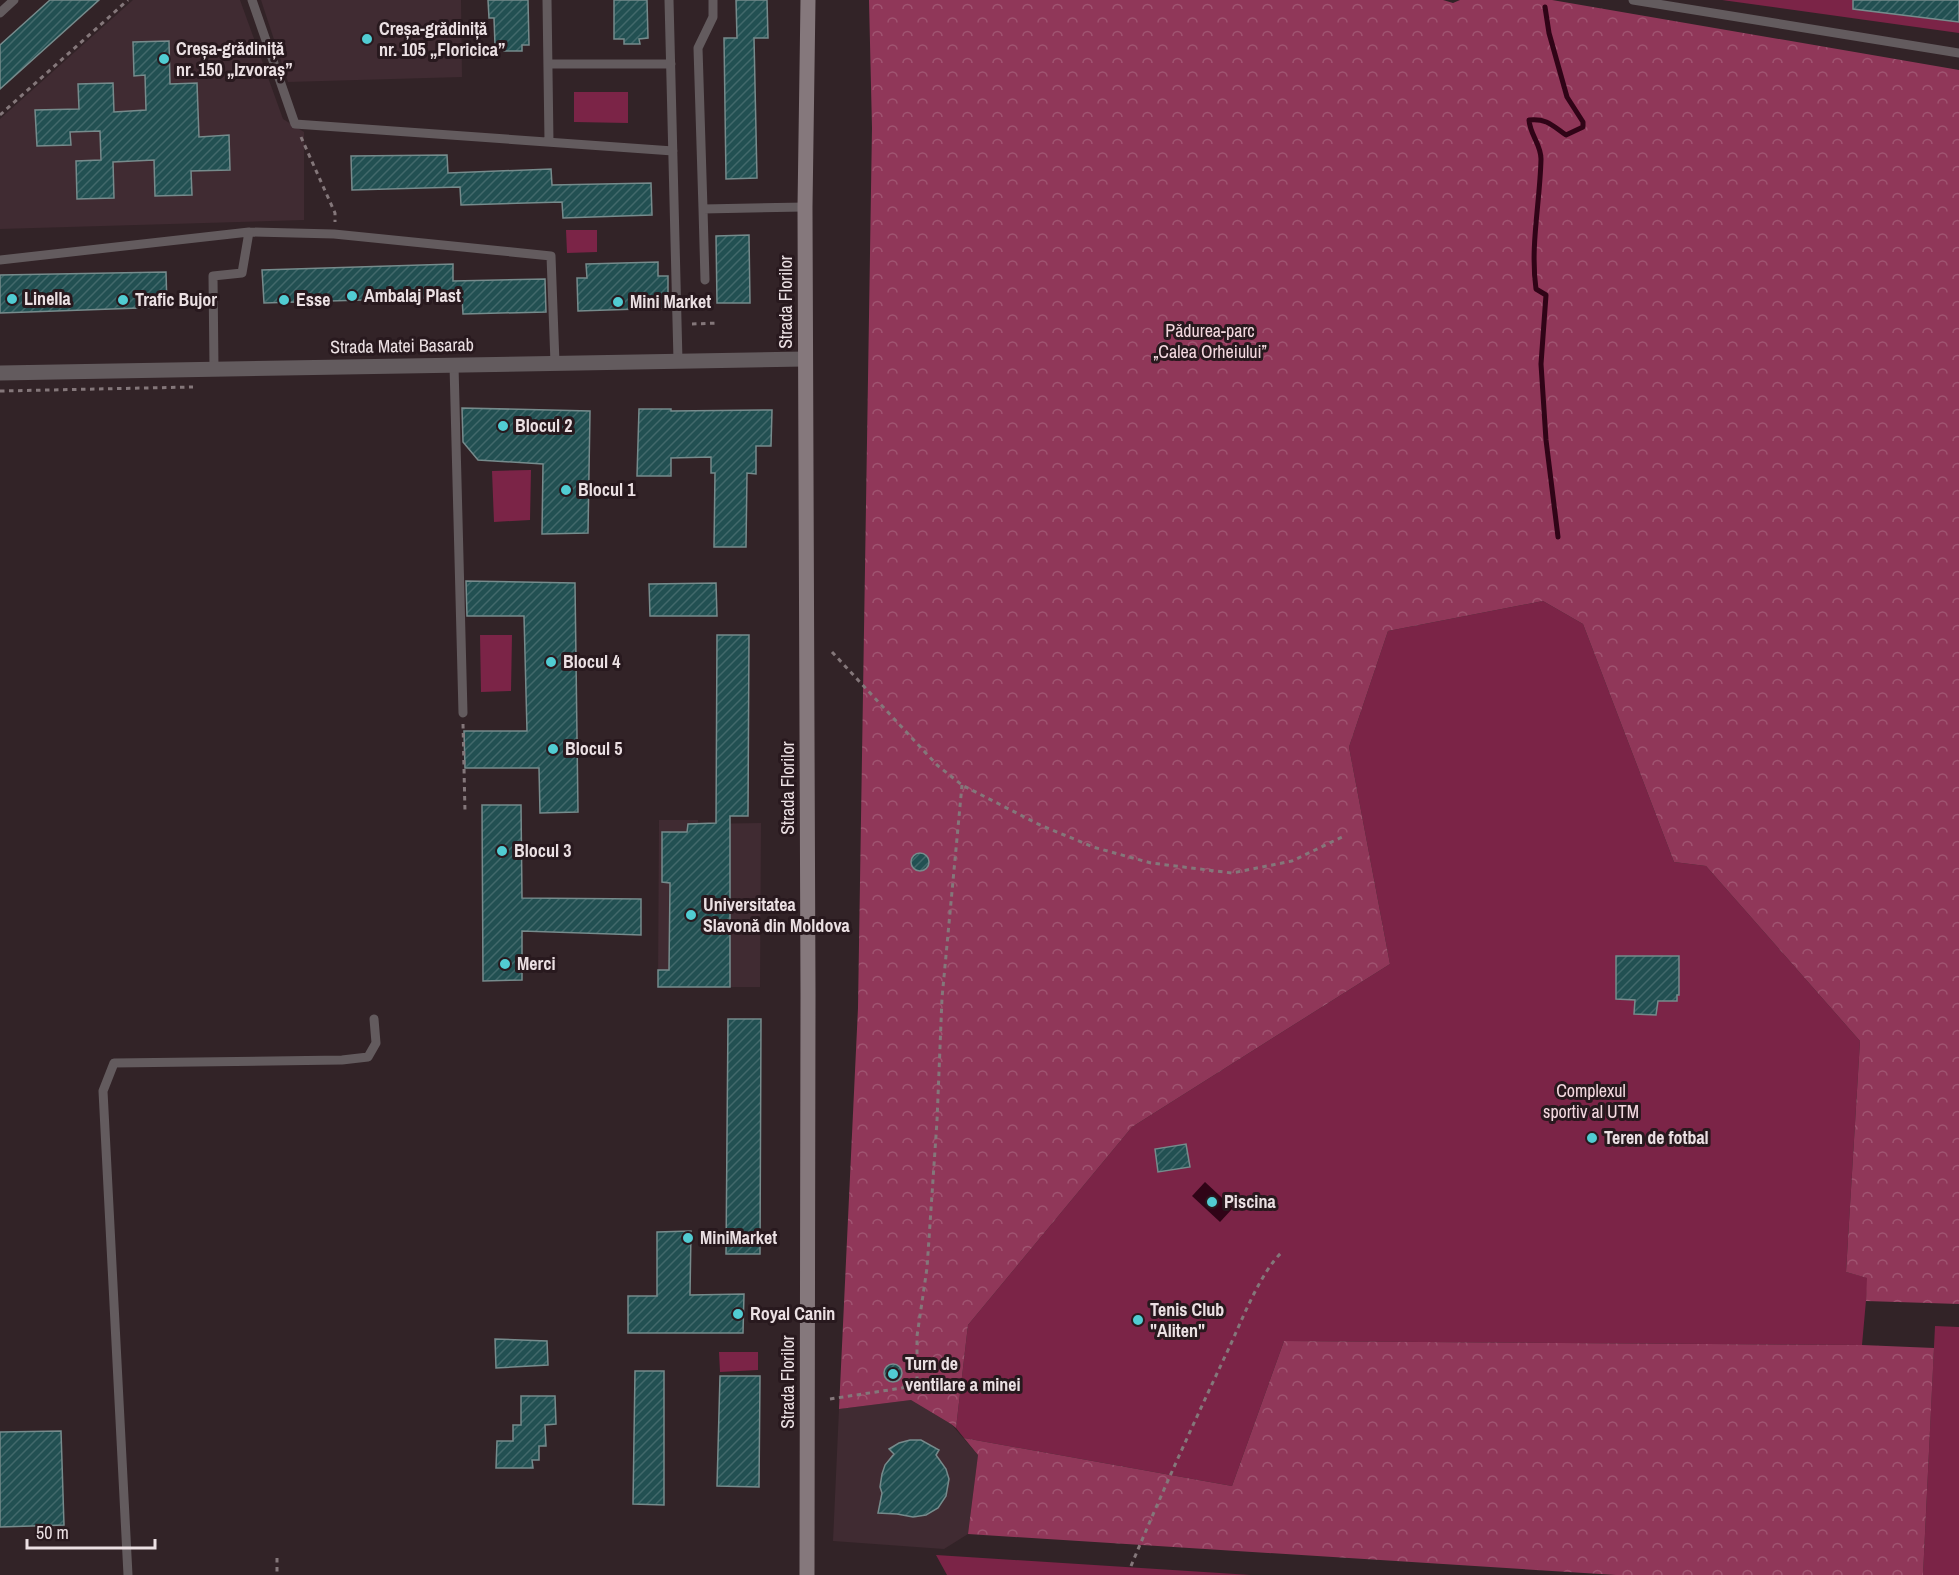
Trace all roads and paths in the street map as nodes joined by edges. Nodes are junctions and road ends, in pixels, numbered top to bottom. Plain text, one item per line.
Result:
1 (14, 0) edge
2 (128, 0) edge
3 (252, 0) edge
4 (547, 0) edge
5 (669, 0) edge
6 (713, 0) edge
7 (808, 0) edge
8 (1633, 0) edge
9 (0, 12) edge
10 (1959, 53) edge
11 (548, 64) junction
12 (671, 64) junction
13 (0, 115) edge
14 (295, 124) junction
15 (549, 142) junction
16 (673, 151) junction
17 (805, 207) junction
18 (703, 209) junction
19 (249, 232) junction
20 (334, 234) junction
21 (0, 260) edge
22 (705, 280) dead end
23 (718, 323) dead end
24 (692, 324) dead end
25 (806, 359) junction
26 (678, 361) junction
27 (555, 363) junction
28 (454, 365) junction
29 (214, 369) junction
30 (0, 373) edge
31 (832, 652) dead end
32 (463, 713) joint
33 (962, 784) junction
34 (465, 812) dead end
35 (1342, 837) dead end
36 (374, 1019) dead end
37 (1282, 1252) dead end
38 (830, 1399) dead end
39 (277, 1558) dead end
40 (1131, 1566) dead end
41 (278, 1574) edge
42 (128, 1575) edge
43 (807, 1575) edge

1 - 9 lane
2 - 13 path
3 - 14 lane
4 - 11 lane
5 - 12 lane
6 - 18 lane
7 - 17 main road, Strada Florilor
8 - 10 lane
11 - 12 lane
11 - 15 lane
12 - 16 lane
14 - 15 lane
14 - 20 path
15 - 16 lane
16 - 26 lane
17 - 18 lane
17 - 25 main road, Strada Florilor
18 - 22 lane
19 - 20 lane
19 - 21 lane
19 - 29 lane
20 - 27 lane
23 - 24 path
25 - 26 street, Strada Matei Basarab
25 - 43 main road, Strada Florilor
26 - 27 street, Strada Matei Basarab
27 - 28 street, Strada Matei Basarab
28 - 29 street, Strada Matei Basarab
28 - 32 lane
29 - 30 street, Strada Matei Basarab
31 - 33 path
32 - 34 path
33 - 35 path
33 - 38 path
36 - 42 lane
37 - 40 path
39 - 41 path

